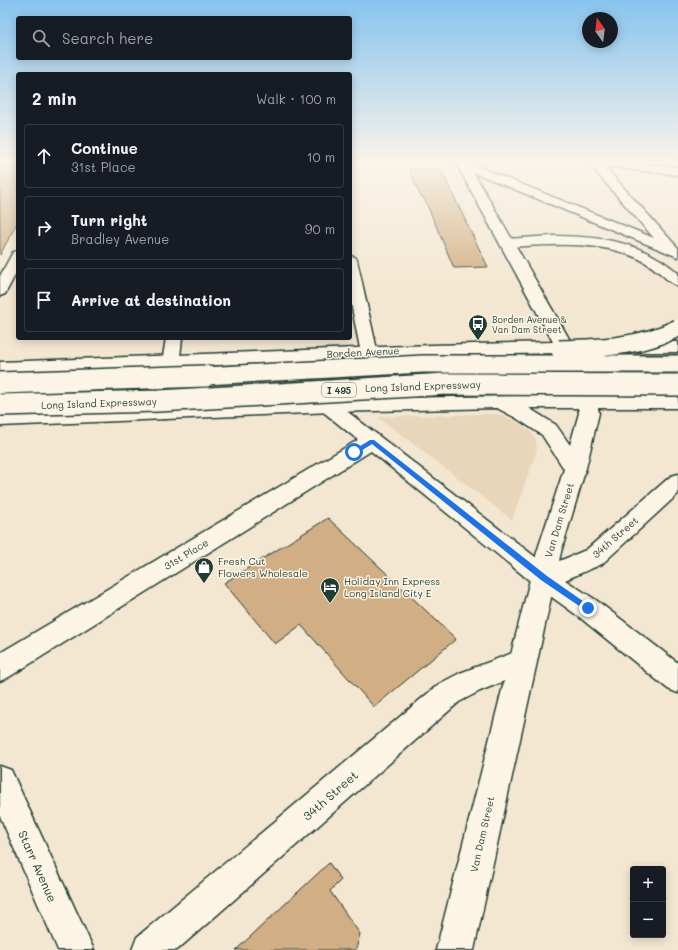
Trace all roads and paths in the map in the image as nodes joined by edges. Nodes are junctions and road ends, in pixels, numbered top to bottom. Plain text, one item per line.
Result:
1 (485, 205) edge
2 (565, 205) edge
3 (633, 205) edge
4 (507, 243) junction
5 (676, 252) edge
6 (16, 258) edge
7 (352, 270) edge
8 (678, 281) edge
9 (0, 291) edge
10 (678, 328) edge
11 (174, 340) edge
12 (564, 347) junction
13 (678, 347) edge
14 (369, 351) junction
15 (171, 362) junction
16 (678, 364) edge
17 (0, 368) edge
18 (233, 375) junction
19 (0, 384) edge
20 (678, 384) edge
21 (500, 402) junction
22 (587, 402) junction
23 (678, 402) edge
24 (380, 404) junction
25 (0, 406) edge
26 (328, 406) junction
27 (164, 413) junction
28 (0, 419) edge
29 (372, 441) junction
30 (575, 468) junction
31 (678, 482) edge
32 (544, 578) junction
33 (523, 661) junction
34 (0, 668) edge
35 (678, 680) edge
36 (0, 781) edge
37 (76, 950) edge
38 (150, 950) edge
39 (455, 950) edge

1 - 4 main road, Van Dam Street
2 - 5 street
3 - 5 street
4 - 8 main road
4 - 12 main road, Van Dam Street
6 - 9 street
7 - 14 street
10 - 18 main road, bridge
11 - 15 street
12 - 13 main road, Borden Avenue
12 - 14 main road, Borden Avenue
12 - 22 main road, Van Dam Street
14 - 15 main road, Borden Avenue
14 - 24 street
15 - 17 main road, Borden Avenue
15 - 27 street
16 - 18 main road, Long Island Expressway / I 495, bridge
18 - 19 main road, Long Island Expressway / I 495, bridge
20 - 25 main road, Long Island Expressway / I 495, bridge
21 - 22 main road
21 - 24 main road
21 - 30 main road
22 - 23 main road
22 - 30 main road, Van Dam Street
24 - 26 main road
26 - 27 main road
26 - 29 street
27 - 28 main road
29 - 32 street
29 - 34 street, 31st Place
30 - 32 main road, Van Dam Street
31 - 32 street, 34th Street
32 - 33 main road, Van Dam Street
32 - 35 street
33 - 38 street, 34th Street
33 - 39 main road, Van Dam Street
36 - 37 street, Starr Avenue

